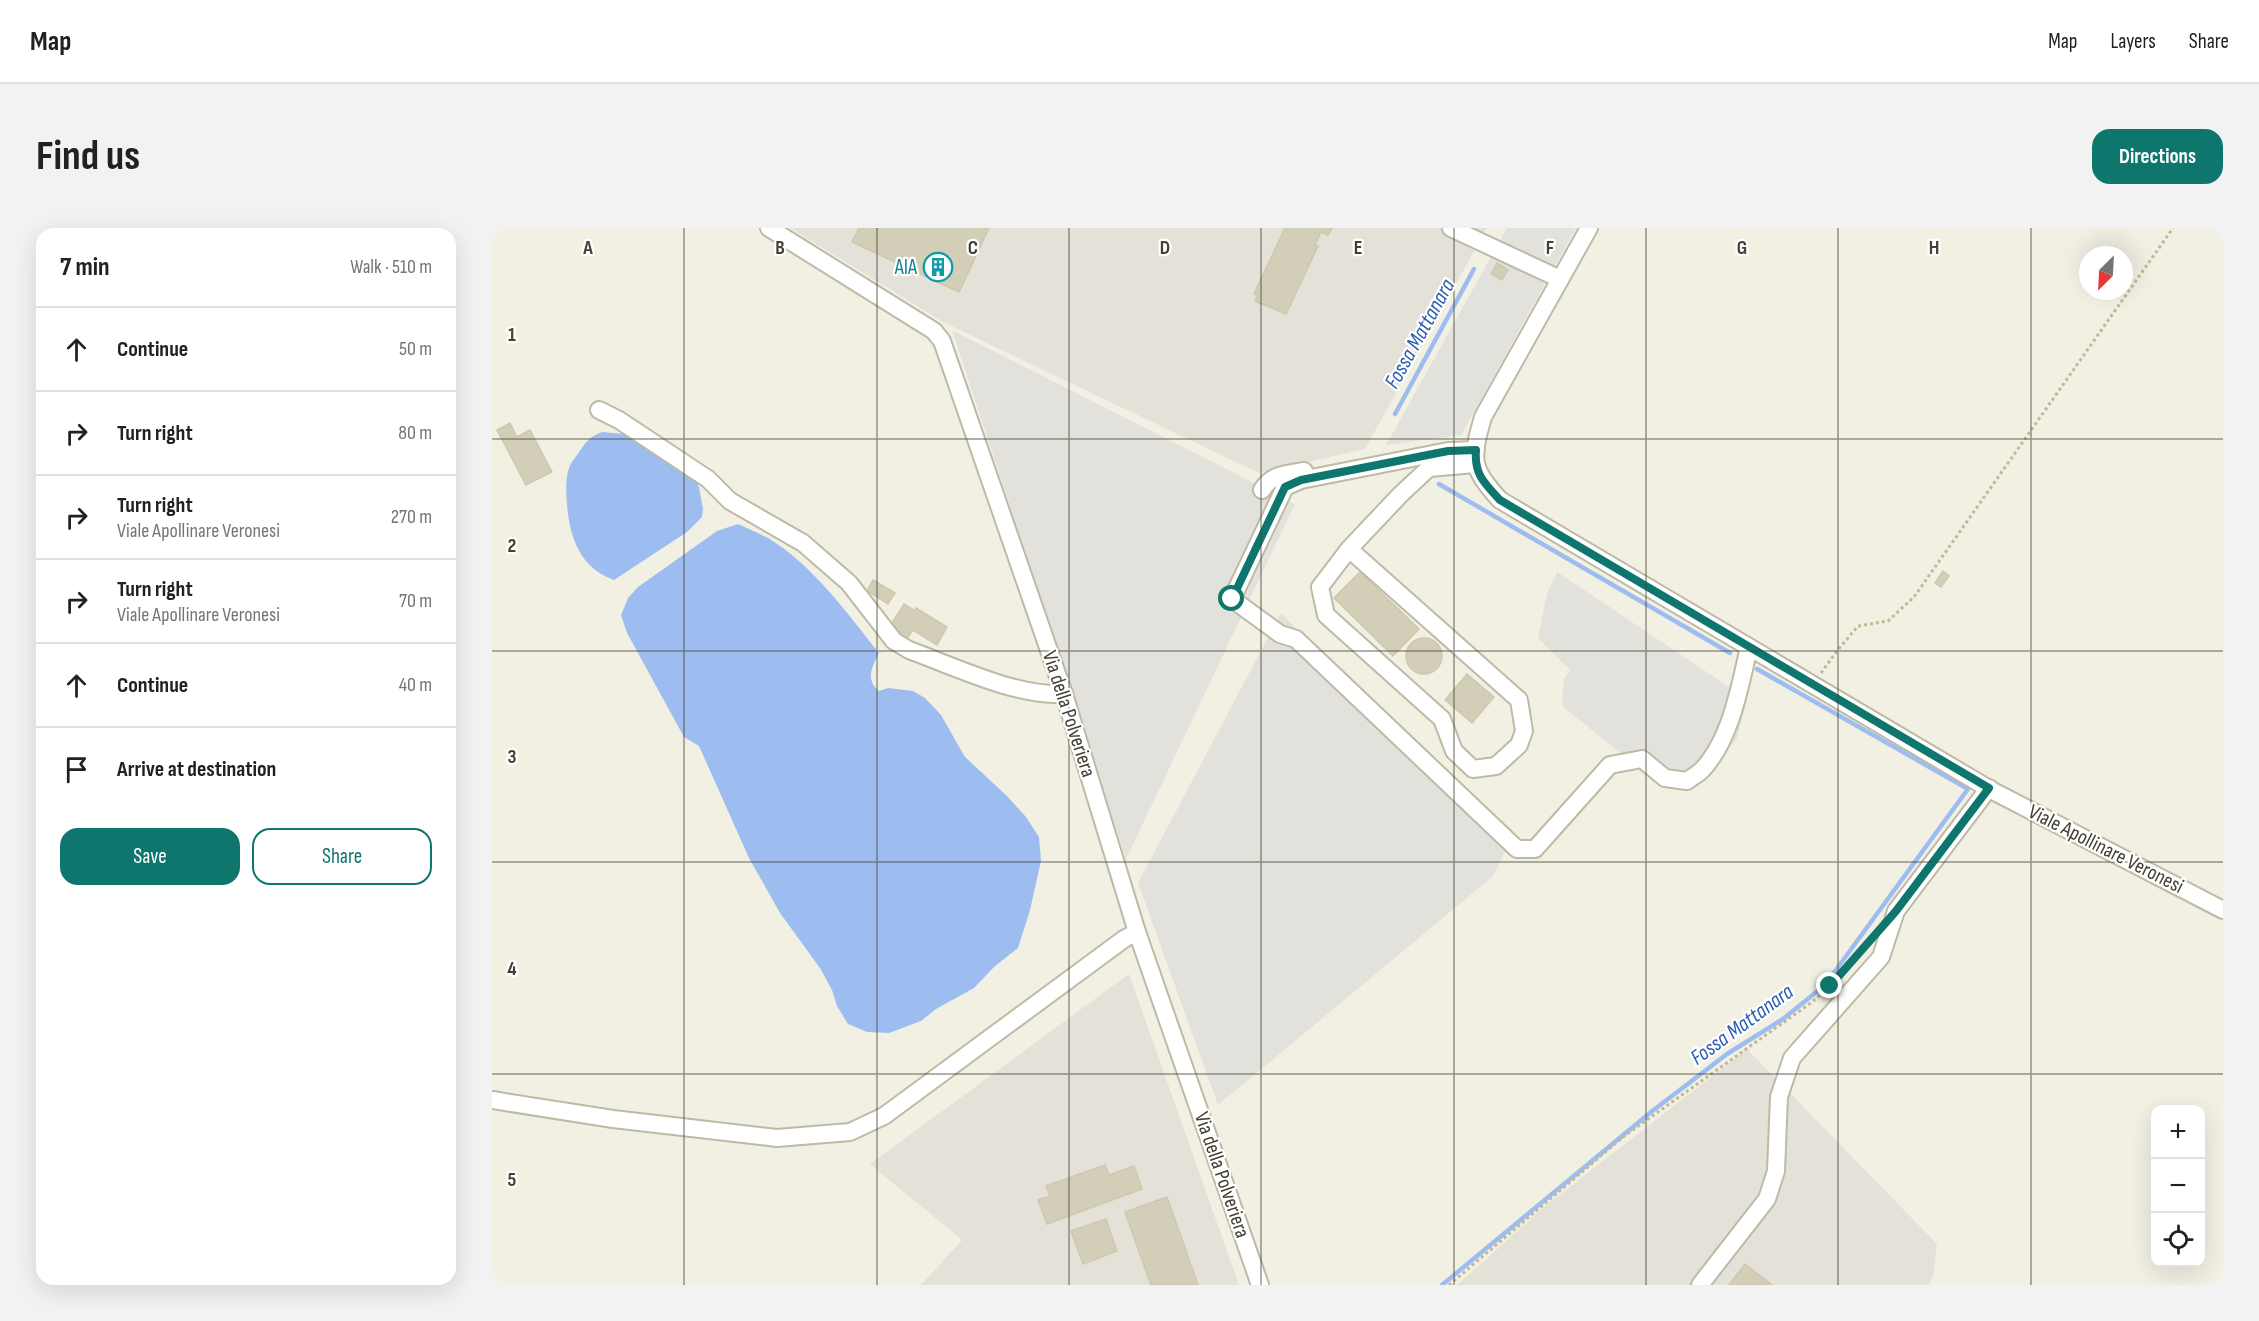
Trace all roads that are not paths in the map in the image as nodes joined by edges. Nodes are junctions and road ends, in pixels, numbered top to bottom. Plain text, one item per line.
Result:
1 (769, 228) edge
2 (1451, 228) edge
3 (1588, 228) edge
4 (1560, 279) junction
5 (599, 410) dead end
6 (1448, 451) junction
7 (1475, 457) junction
8 (1262, 490) dead end
9 (1349, 549) junction
10 (1749, 647) junction
11 (1064, 694) junction
12 (1989, 788) junction
13 (2223, 910) edge
14 (1137, 932) junction
15 (492, 1100) edge
16 (1260, 1285) edge
17 (1700, 1285) edge

1 - 11 street, Via della Polveriera
2 - 4 street
3 - 4 street
4 - 7 street
5 - 11 street
6 - 7 street
6 - 8 street
6 - 10 street
7 - 9 street
7 - 10 street, Viale Apollinare Veronesi
9 - 9 street
10 - 12 street, Viale Apollinare Veronesi
11 - 14 street, Via della Polveriera
12 - 13 street, Viale Apollinare Veronesi
12 - 17 street
14 - 15 street
14 - 16 street, Via della Polveriera

